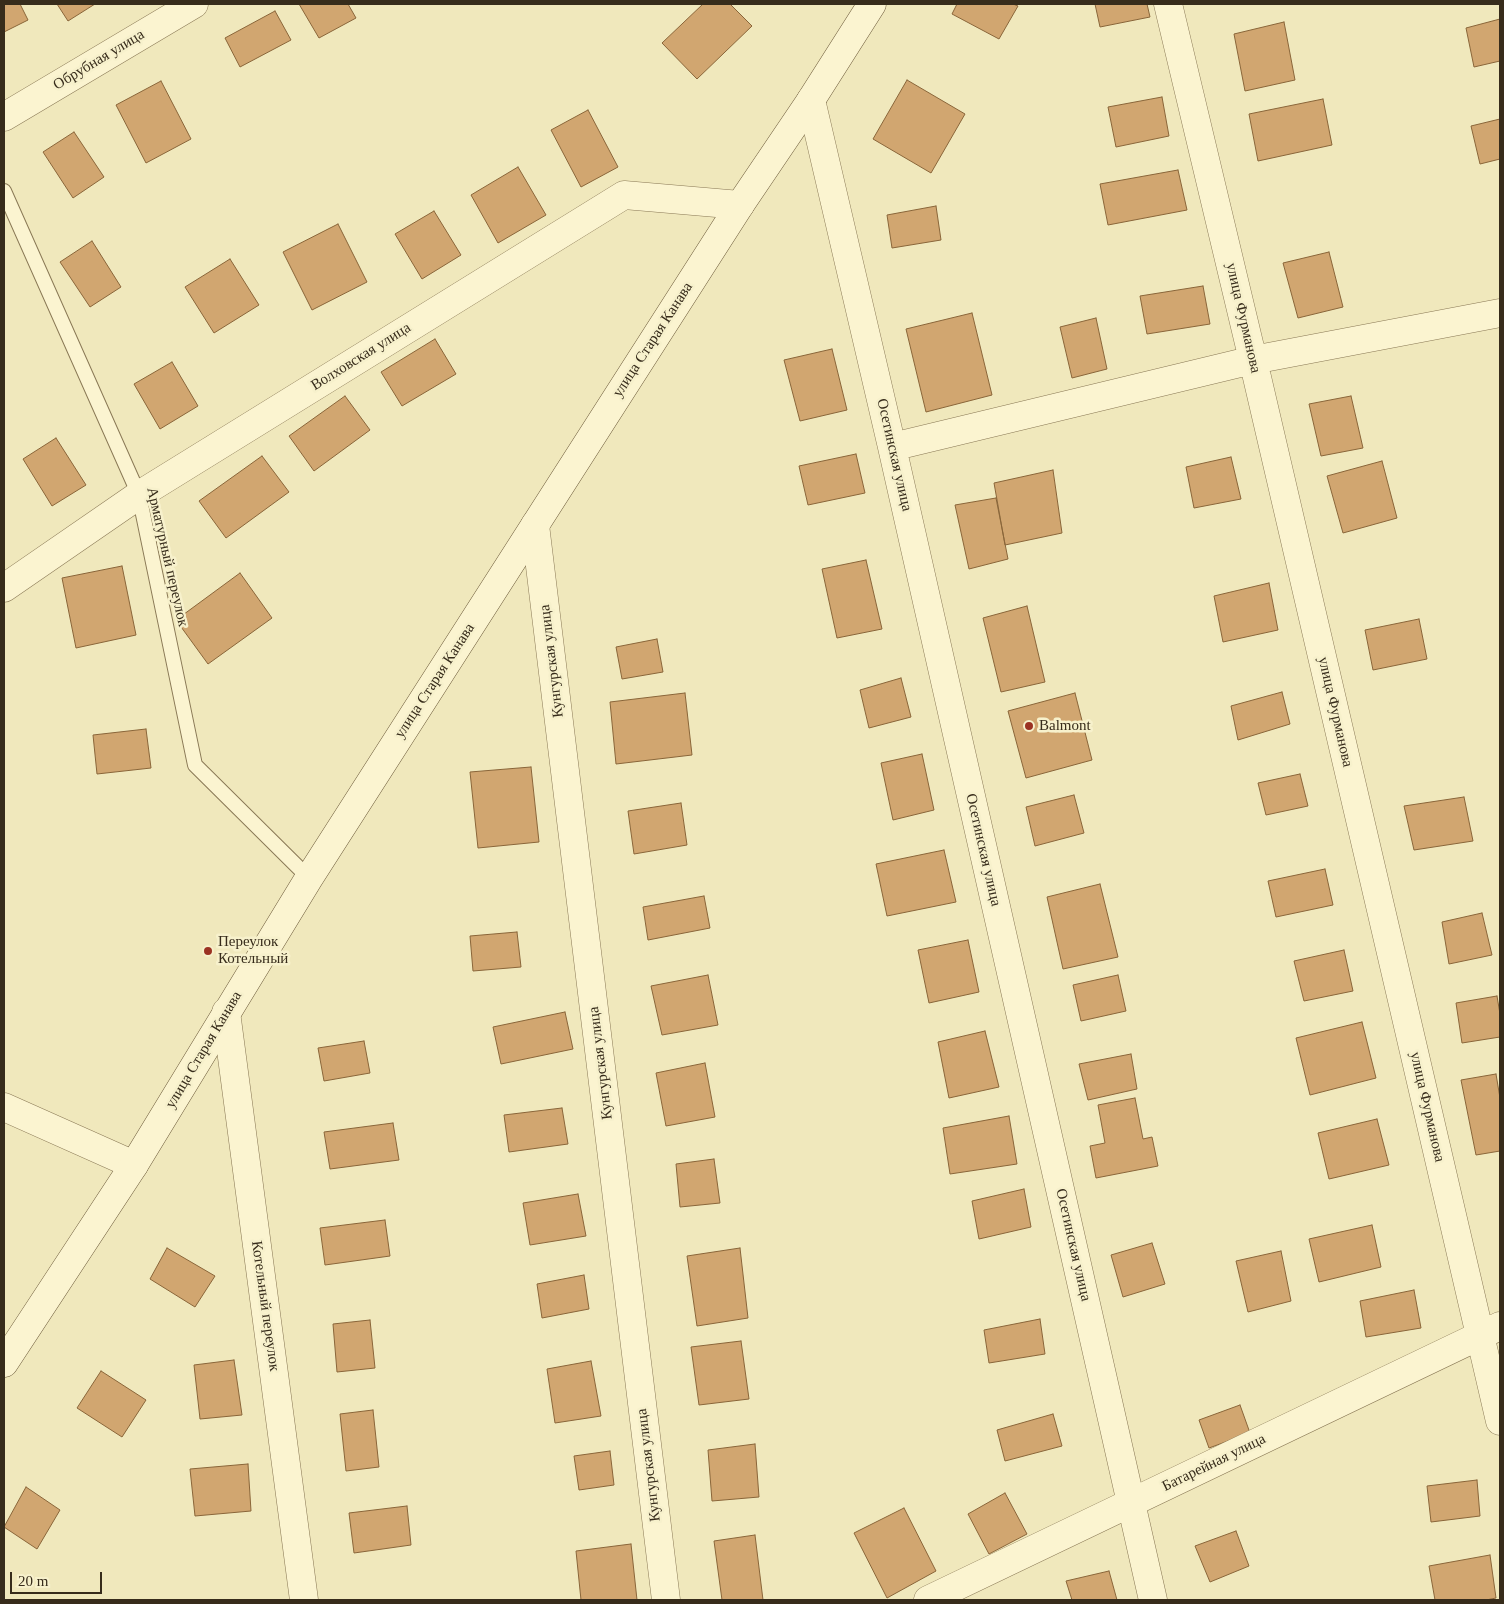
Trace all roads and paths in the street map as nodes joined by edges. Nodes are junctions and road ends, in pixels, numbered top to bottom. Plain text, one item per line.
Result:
1 (194, 4) edge
2 (872, 4) edge
3 (1168, 4) edge
4 (811, 100) junction
5 (4, 117) edge
6 (4, 191) edge
7 (740, 205) junction
8 (1500, 313) edge
9 (1253, 360) junction
10 (892, 447) junction
11 (139, 494) junction
12 (535, 525) junction
13 (4, 588) edge
14 (309, 878) junction
15 (226, 1012) junction
16 (4, 1107) edge
17 (134, 1165) junction
18 (1490, 1331) edge
19 (4, 1363) edge
20 (1500, 1421) edge
21 (1131, 1503) junction
22 (304, 1600) edge
23 (666, 1600) edge
24 (928, 1600) edge
25 (1153, 1600) edge

1 - 5 street, Обрубная улица
2 - 4 street, улица Старая Канава
3 - 9 street, улица Фурманова
4 - 7 street, улица Старая Канава
4 - 10 street, Осетинская улица
6 - 11 lane, Арматурный переулок
7 - 11 street, Волховская улица
7 - 12 street, улица Старая Канава
8 - 9 street
9 - 10 street
9 - 18 street, улица Фурманова
10 - 21 street, Осетинская улица
11 - 13 street, Волховская улица
11 - 14 lane, Арматурный переулок
12 - 14 street, улица Старая Канава
12 - 23 street, Кунгурская улица
14 - 15 street, улица Старая Канава
15 - 17 street, улица Старая Канава
15 - 22 street, Котельный переулок
16 - 17 street
17 - 19 street, улица Старая Канава
18 - 20 street, улица Фурманова
18 - 21 street, Батарейная улица
21 - 24 street, Батарейная улица
21 - 25 street, Осетинская улица

